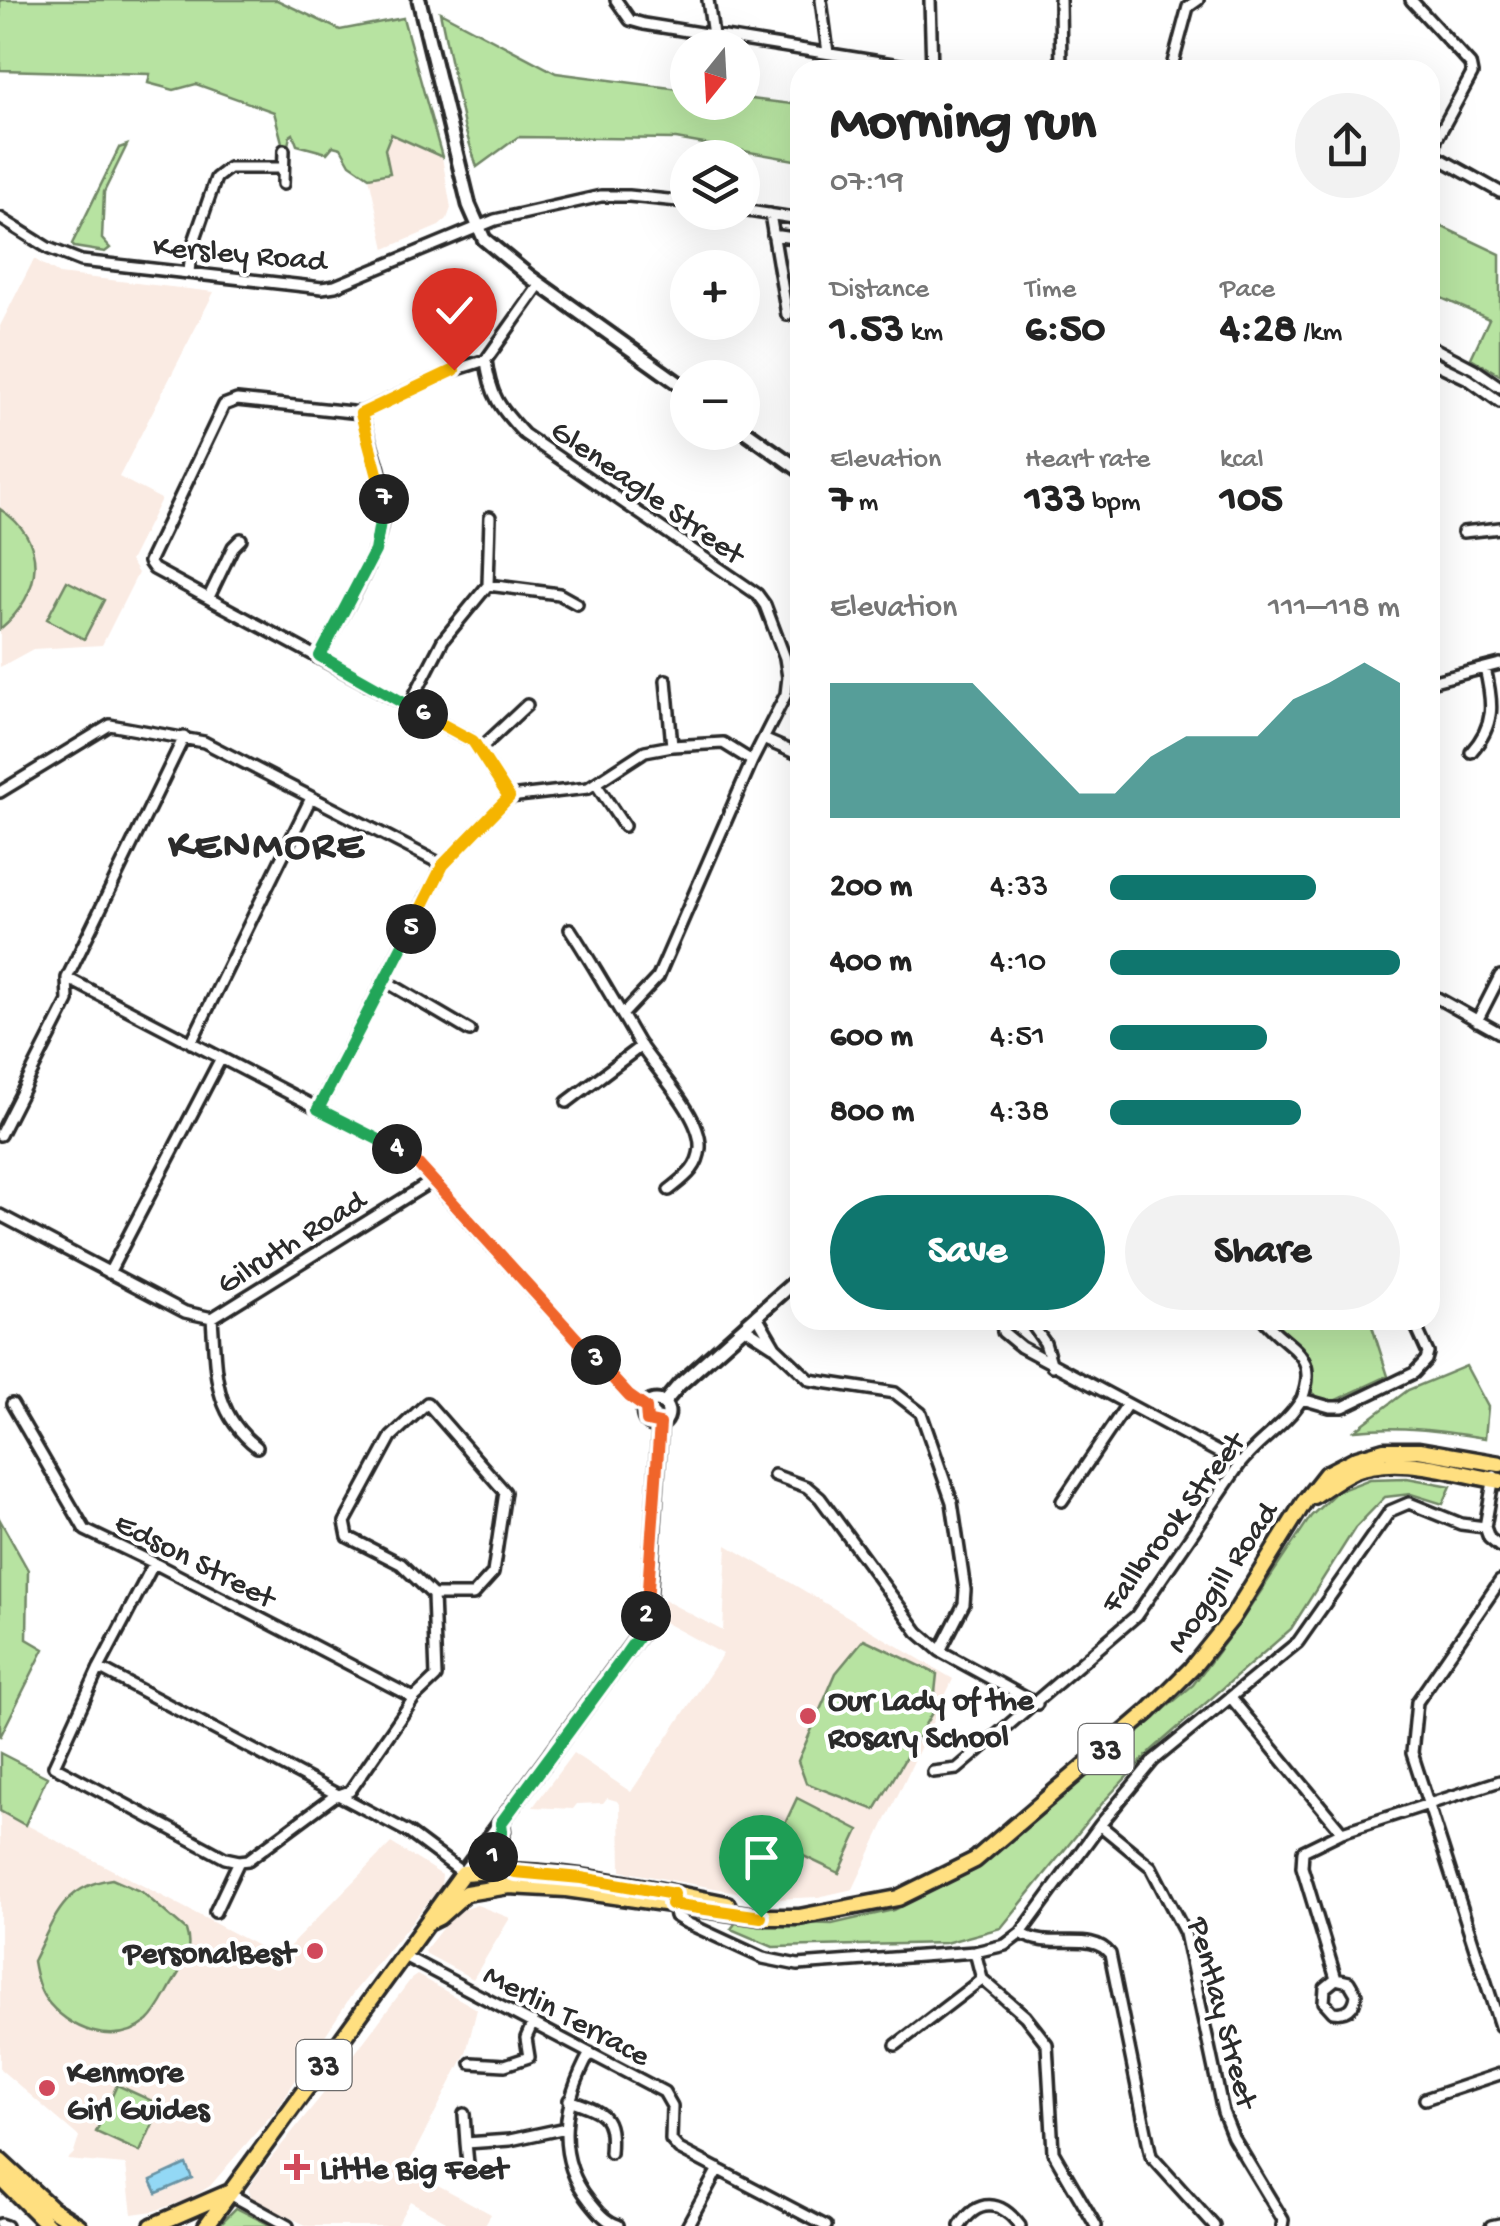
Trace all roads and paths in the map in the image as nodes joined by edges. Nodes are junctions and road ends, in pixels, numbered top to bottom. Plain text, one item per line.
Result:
1 (419, 0) edge
2 (616, 0) edge
3 (708, 0) edge
4 (821, 0) edge
5 (930, 0) edge
6 (1060, 0) edge
7 (1198, 0) edge
8 (1411, 0) edge
9 (682, 30) edge
10 (712, 30) edge
11 (760, 43) edge
12 (828, 54) junction
13 (867, 60) edge
14 (931, 60) edge
15 (1061, 60) edge
16 (1174, 60) edge
17 (1440, 133) edge
18 (284, 150) dead end
19 (1440, 155) edge
20 (283, 168) junction
21 (283, 184) dead end
22 (1500, 192) edge
23 (670, 201) edge
24 (760, 213) edge
25 (770, 214) junction
26 (790, 217) edge
27 (0, 218) edge
28 (476, 226) junction
29 (773, 235) junction
30 (790, 238) edge
31 (189, 274) junction
32 (540, 284) junction
33 (787, 315) dead end
34 (1440, 351) edge
35 (486, 360) junction
36 (1440, 366) edge
37 (670, 377) edge
38 (1500, 388) edge
39 (1500, 402) edge
40 (361, 414) junction
41 (760, 442) edge
42 (790, 463) edge
43 (490, 518) dead end
44 (1500, 528) edge
45 (1464, 532) dead end
46 (241, 539) dead end
47 (488, 585) junction
48 (208, 597) junction
49 (576, 604) dead end
50 (320, 656) junction
51 (1500, 664) edge
52 (1485, 668) junction
53 (1440, 679) edge
54 (666, 680) dead end
55 (527, 705) dead end
56 (409, 706) junction
57 (184, 737) junction
58 (763, 739) junction
59 (672, 746) junction
60 (480, 750) junction
61 (790, 751) edge
62 (1471, 752) dead end
63 (752, 761) junction
64 (596, 784) junction
65 (0, 792) edge
66 (509, 797) junction
67 (310, 798) junction
68 (624, 826) dead end
69 (443, 865) junction
70 (570, 928) dead end
71 (1500, 976) edge
72 (66, 978) junction
73 (385, 981) junction
74 (1440, 1000) edge
75 (624, 1012) junction
76 (1477, 1021) junction
77 (470, 1031) dead end
78 (1500, 1033) edge
79 (191, 1042) junction
80 (641, 1046) junction
81 (221, 1058) junction
82 (567, 1102) dead end
83 (318, 1109) junction
84 (0, 1135) edge
85 (432, 1181) junction
86 (670, 1190) dead end
87 (0, 1215) edge
88 (109, 1274) junction
89 (790, 1287) edge
90 (757, 1316) junction
91 (212, 1318) junction
92 (744, 1328) junction
93 (1003, 1330) edge
94 (1036, 1330) edge
95 (1275, 1330) edge
96 (1417, 1330) edge
97 (775, 1347) junction
98 (1052, 1366) junction
99 (1302, 1399) junction
100 (12, 1404) dead end
101 (663, 1404) junction
102 (1126, 1406) junction
103 (646, 1408) junction
104 (660, 1424) junction
105 (257, 1447) dead end
106 (1240, 1464) junction
107 (1497, 1472) edge
108 (774, 1475) dead end
109 (1062, 1500) dead end
110 (1484, 1526) junction
111 (1500, 1547) edge
112 (154, 1562) junction
113 (1500, 1581) edge
114 (433, 1595) junction
115 (940, 1651) junction
116 (99, 1668) junction
117 (414, 1698) junction
118 (1231, 1698) junction
119 (1037, 1704) junction
120 (933, 1772) dead end
121 (1500, 1781) edge
122 (340, 1794) junction
123 (1429, 1804) junction
124 (501, 1823) junction
125 (1100, 1826) junction
126 (1342, 1832) junction
127 (239, 1861) junction
128 (515, 1872) junction
129 (463, 1873) junction
130 (523, 1886) junction
131 (672, 1899) junction
132 (214, 1912) dead end
133 (427, 1923) junction
134 (1021, 1932) junction
135 (974, 1952) junction
136 (404, 1956) junction
137 (982, 1979) junction
138 (1336, 1980) dead end
139 (533, 2022) junction
140 (1500, 2026) edge
141 (896, 2045) dead end
142 (590, 2053) junction
143 (471, 2062) dead end
144 (1500, 2074) edge
145 (1425, 2098) dead end
146 (570, 2100) junction
147 (464, 2114) dead end
148 (566, 2128) junction
149 (466, 2143) junction
150 (610, 2154) dead end
151 (0, 2161) edge
152 (718, 2169) junction
153 (470, 2174) dead end
154 (0, 2176) edge
155 (228, 2193) junction
156 (1500, 2224) edge
157 (618, 2225) edge
158 (49, 2226) edge
159 (79, 2226) edge
160 (152, 2226) edge
161 (206, 2226) edge
162 (288, 2226) edge
163 (687, 2226) edge
164 (826, 2226) edge
165 (960, 2226) edge
166 (1020, 2226) edge
167 (1096, 2226) edge
168 (1214, 2226) edge
169 (1282, 2226) edge
170 (1491, 2226) edge

1 - 28 street
2 - 9 street
3 - 10 street
4 - 12 street
5 - 14 street
6 - 15 street
7 - 16 street
8 - 17 street
11 - 12 street
12 - 13 street
18 - 20 street
19 - 22 street
20 - 21 street
20 - 31 street
23 - 28 street, Kersley Road
24 - 25 street
25 - 26 street
25 - 29 street
27 - 31 street, Kersley Road
28 - 31 street, Kersley Road
28 - 32 street
29 - 30 street
29 - 33 street
32 - 35 street
32 - 37 street
34 - 38 street
35 - 40 street
35 - 58 street, Gleneagle Street
36 - 39 street
40 - 48 street
40 - 50 street
41 - 42 street
43 - 47 street
44 - 45 street
46 - 48 street
47 - 49 street
47 - 56 street
48 - 50 street
50 - 56 street
51 - 52 street
52 - 53 street
52 - 62 street
54 - 59 street
55 - 60 street
56 - 60 street
57 - 65 street
57 - 67 street
57 - 72 street
58 - 61 street
58 - 63 street, Gleneagle Street
59 - 63 street
59 - 64 street
60 - 66 street
63 - 75 street, Gleneagle Street
64 - 66 street
64 - 68 street
66 - 69 street
67 - 69 street
67 - 79 street
69 - 73 street
70 - 75 street
71 - 76 street
72 - 79 street
72 - 84 street
73 - 77 street
73 - 83 street
74 - 76 street
75 - 80 street
76 - 78 street
79 - 81 street
80 - 82 street
80 - 86 street
81 - 83 street
81 - 88 street
83 - 85 street
85 - 91 street, Gilruth Road
85 - 103 street
87 - 88 street, Gilruth Road
88 - 91 street, Gilruth Road
89 - 90 street
90 - 92 street
90 - 97 street
91 - 105 street
92 - 97 street
92 - 101 street
93 - 98 street
94 - 98 street
95 - 99 street
96 - 99 street
97 - 115 street
98 - 102 street
99 - 106 street, Fallbrook Street
100 - 112 street, Edson Street
101 - 103 street
101 - 104 street
102 - 106 street
102 - 109 street
103 - 104 street
104 - 124 street
106 - 119 street, Fallbrook Street
107 - 110 street
107 - 131 main road, Moggill Road / 33
108 - 115 street
110 - 111 street
110 - 118 street
112 - 116 street
112 - 117 street, Edson Street
113 - 123 street
114 - 114 street
114 - 117 street
115 - 119 street
116 - 122 street
116 - 127 street
117 - 122 street
118 - 125 street
118 - 126 street
119 - 120 street, Fallbrook Street
121 - 123 street
122 - 127 street
122 - 129 street
123 - 126 street
123 - 140 street
124 - 128 main road
124 - 129 street
125 - 134 street
125 - 169 street, Pentlay Street
126 - 138 street
127 - 132 street
128 - 129 main road, Moggill Road / 33
128 - 131 main road, Moggill Road / 33
129 - 130 main road
129 - 133 main road, Moggill Road / 33
130 - 131 main road, Moggill Road / 33
130 - 133 main road, Moggill Road / 33
131 - 135 street
133 - 136 main road, Moggill Road / 33
134 - 135 street
134 - 168 street
135 - 137 street
136 - 139 street, Merlin Terrace
136 - 155 main road, Moggill Road / 33
137 - 141 street
137 - 167 street
139 - 142 street, Merlin Terrace
139 - 143 street
142 - 146 street
142 - 152 street, Merlin Terrace
144 - 145 street
146 - 148 street
146 - 150 street
147 - 149 street
148 - 149 street
148 - 157 street
149 - 153 street
151 - 159 main road
152 - 163 street
152 - 164 street, Merlin Terrace
154 - 158 main road
155 - 160 main road, Moggill Road / 33
155 - 161 main road, Moggill Road / 33
155 - 162 street
156 - 170 street
165 - 166 street

